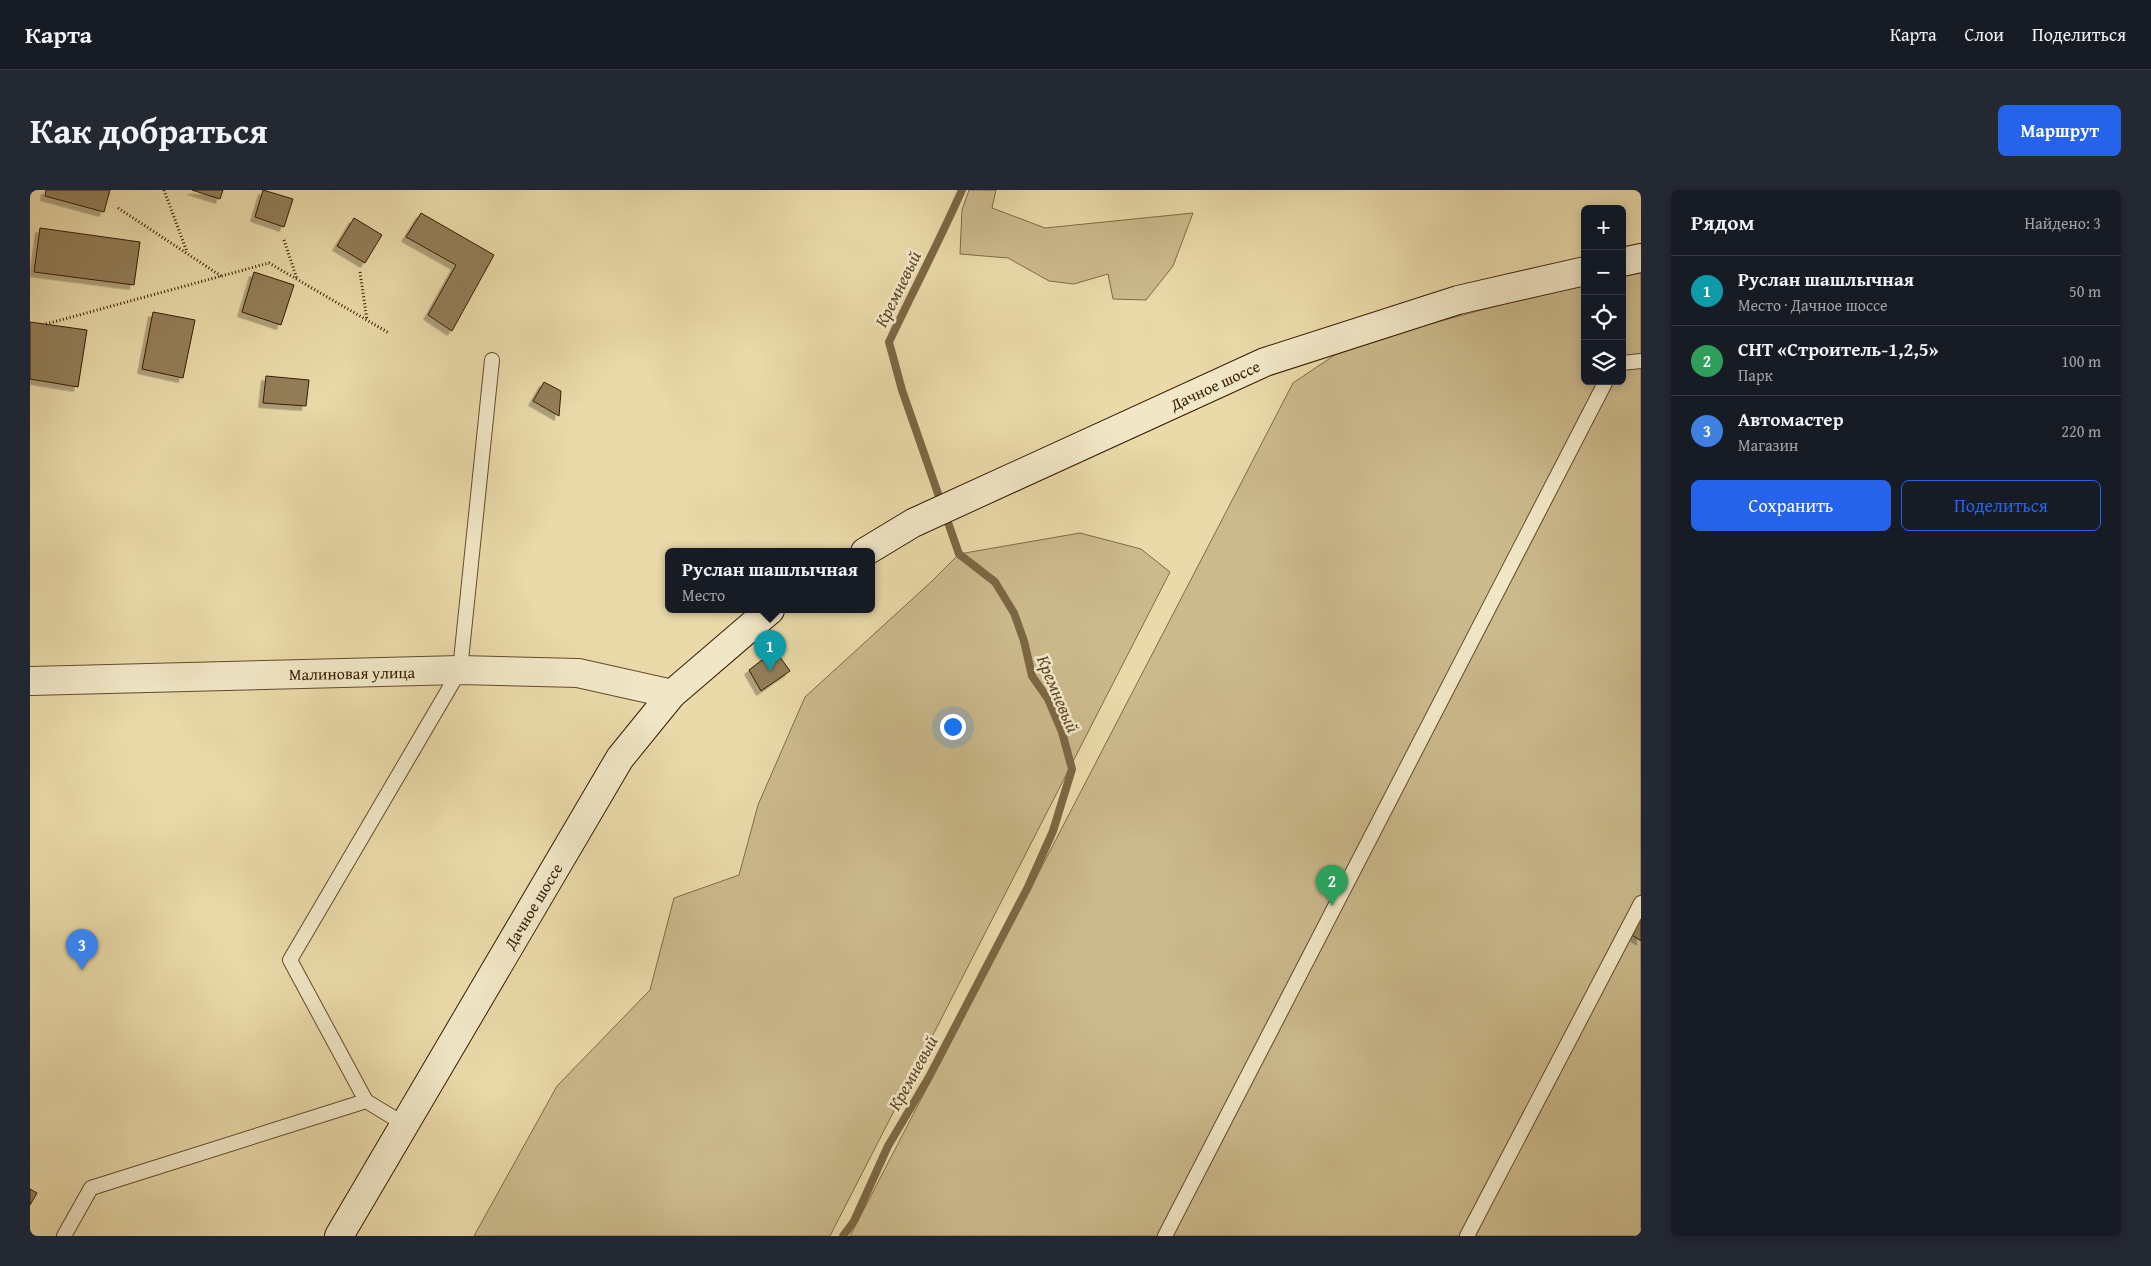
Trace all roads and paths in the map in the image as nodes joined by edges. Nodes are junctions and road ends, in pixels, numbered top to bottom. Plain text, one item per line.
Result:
1 (164, 190) edge
2 (118, 208) dead end
3 (284, 240) dead end
4 (187, 253) junction
5 (1641, 258) edge
6 (1626, 261) edge
7 (360, 272) dead end
8 (1581, 272) edge
9 (222, 276) junction
10 (297, 279) junction
11 (367, 320) junction
12 (46, 324) dead end
13 (390, 333) dead end
14 (492, 360) dead end
15 (1641, 361) edge
16 (1626, 363) edge
17 (1604, 385) edge
18 (872, 548) edge
19 (766, 613) edge
20 (460, 670) junction
21 (30, 681) edge
22 (672, 694) junction
23 (1641, 904) edge
24 (366, 1101) junction
25 (404, 1124) junction
26 (64, 1236) edge
27 (339, 1236) edge
28 (1166, 1236) edge
29 (1467, 1236) edge

1 - 4 path
2 - 4 path
3 - 10 path
4 - 9 path
5 - 6 main road
7 - 11 path
8 - 18 main road, Дачное шоссе
9 - 10 path
9 - 12 path
10 - 11 path
11 - 13 path
14 - 20 lane
15 - 16 lane
17 - 28 lane
19 - 22 main road, Дачное шоссе
20 - 21 main road, Малиновая улица
20 - 22 main road, Малиновая улица
20 - 24 lane
22 - 25 main road, Дачное шоссе
23 - 29 lane
24 - 25 lane
24 - 26 lane
25 - 27 main road, Дачное шоссе

